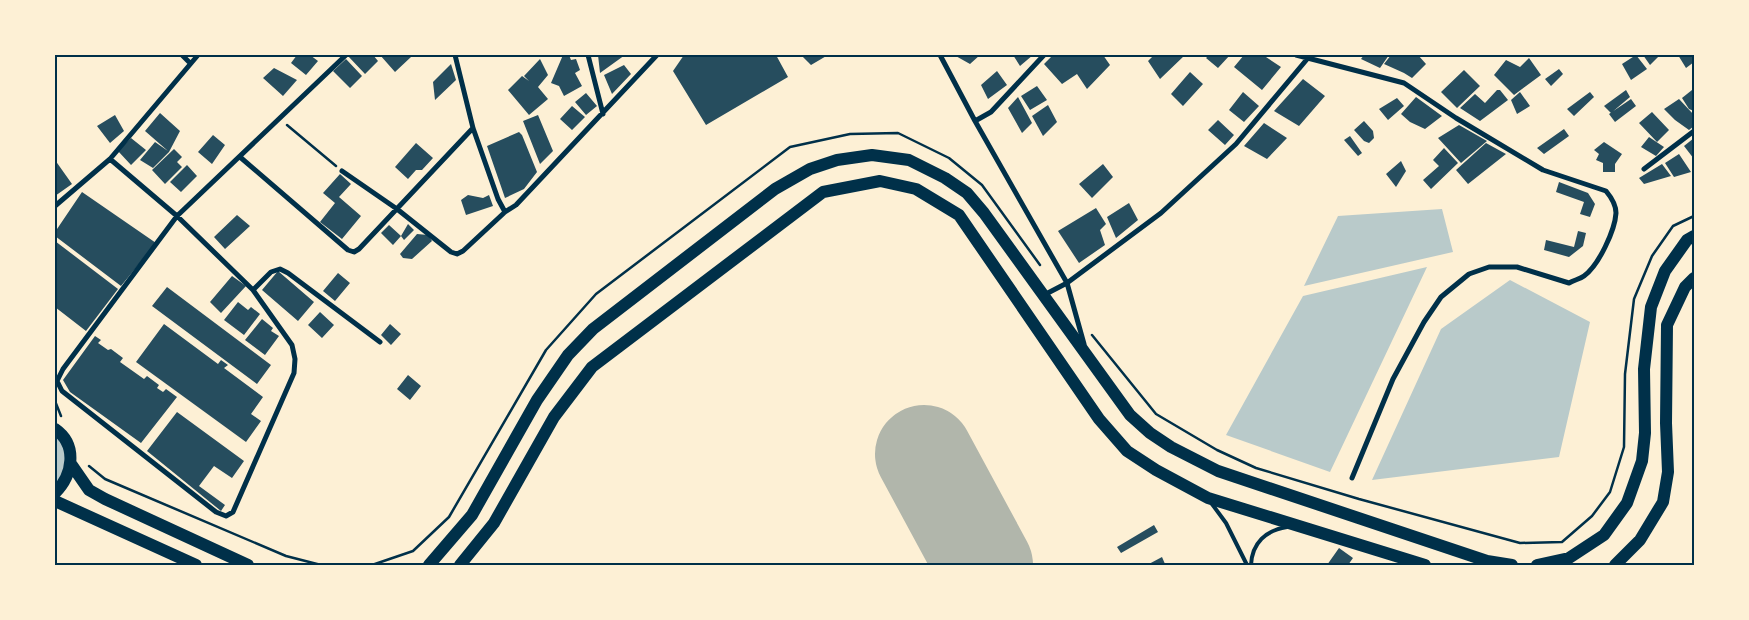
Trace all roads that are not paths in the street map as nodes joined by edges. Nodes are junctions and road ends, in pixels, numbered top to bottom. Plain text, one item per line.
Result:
1 (182, 55) edge
2 (198, 55) edge
3 (346, 55) edge
4 (455, 55) edge
5 (588, 55) edge
6 (657, 55) edge
7 (940, 55) edge
8 (1044, 55) edge
9 (1296, 55) edge
10 (1308, 58) junction
11 (190, 63) junction
12 (603, 114) junction
13 (975, 121) junction
14 (473, 128) junction
15 (1694, 131) edge
16 (240, 157) junction
17 (110, 159) junction
18 (1644, 168) dead end
19 (342, 171) road end
20 (55, 206) edge
21 (397, 209) junction
22 (506, 212) junction
23 (177, 216) junction
24 (1694, 236) edge
25 (1694, 278) edge
26 (1067, 284) junction
27 (253, 290) junction
28 (1043, 295) junction
29 (380, 342) dead end
30 (1087, 356) junction
31 (59, 426) edge
32 (71, 464) junction
33 (1352, 478) dead end
34 (55, 492) edge
35 (1208, 498) junction
36 (55, 501) edge
37 (1297, 525) junction
38 (179, 561) edge
39 (196, 565) edge
40 (248, 565) edge
41 (429, 565) edge
42 (460, 565) edge
43 (1247, 565) edge
44 (1251, 565) edge
45 (1425, 565) edge
46 (1512, 565) edge
47 (1537, 565) edge
48 (1615, 565) edge

1 - 11 street
2 - 11 street
3 - 16 street
4 - 14 street
5 - 12 street
6 - 12 street
7 - 13 street
8 - 13 street
9 - 10 street
10 - 26 street
10 - 33 street
11 - 17 street
12 - 22 street
13 - 26 street
14 - 21 street
14 - 22 street
15 - 18 street
16 - 21 street
16 - 23 street
17 - 20 street
17 - 23 street
19 - 21 street
21 - 22 street
23 - 27 street
23 - 27 street
24 - 47 main road
25 - 48 main road
26 - 28 street
26 - 30 street
27 - 29 street
28 - 30 main road
28 - 41 main road
30 - 46 main road
31 - 32 main road
32 - 34 main road
32 - 40 main road
35 - 37 main road
35 - 42 main road
35 - 43 lane
36 - 38 main road
37 - 44 lane
37 - 45 main road
38 - 39 main road

